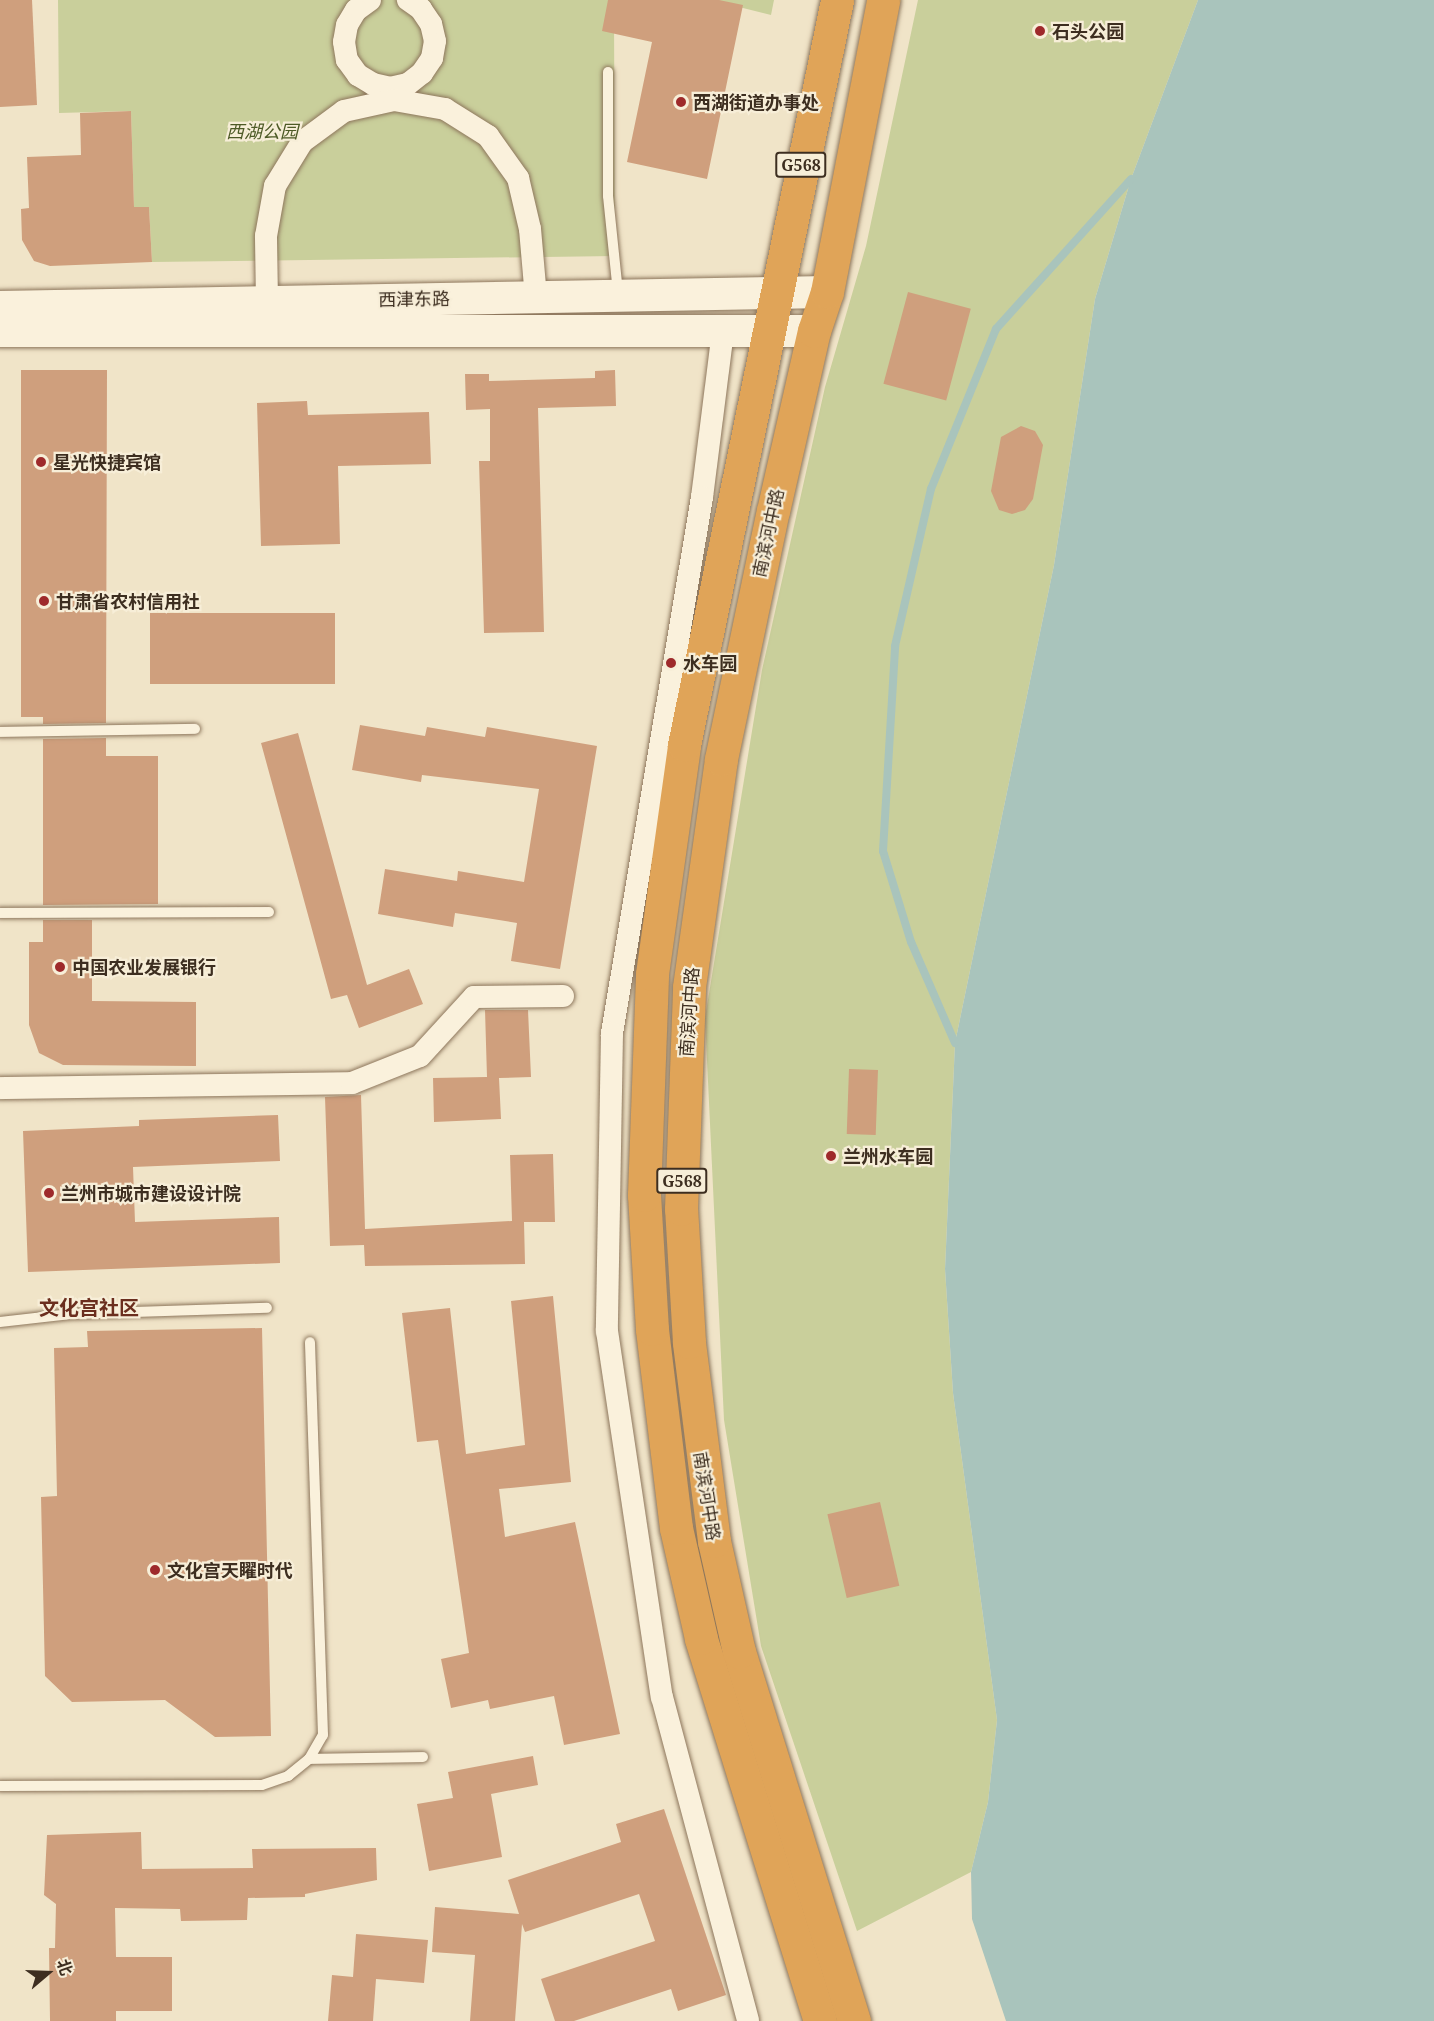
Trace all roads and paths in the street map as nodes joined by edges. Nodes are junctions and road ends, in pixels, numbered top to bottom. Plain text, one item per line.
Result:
1 (408, 0) edge
2 (837, 0) edge
3 (883, 0) edge
4 (361, 3) edge
5 (427, 8) edge
6 (608, 72) dead end
7 (392, 94) junction
8 (779, 292) junction
9 (827, 292) junction
10 (619, 295) junction
11 (536, 297) junction
12 (267, 302) junction
13 (0, 307) edge
14 (0, 331) edge
15 (723, 331) junction
16 (769, 331) junction
17 (814, 331) junction
18 (195, 729) dead end
19 (0, 732) edge
20 (269, 912) dead end
21 (0, 913) edge
22 (563, 996) dead end
23 (0, 1089) edge
24 (267, 1308) dead end
25 (0, 1322) edge
26 (310, 1342) dead end
27 (423, 1757) dead end
28 (309, 1759) junction
29 (0, 1786) edge
30 (748, 2021) edge
31 (820, 2021) edge
32 (854, 2021) edge

1 - 5 street
2 - 8 highway, 南滨河中路 / G568
3 - 9 highway, 南滨河中路 / G568
4 - 7 street
5 - 7 street
6 - 10 lane
7 - 11 street
7 - 12 street
8 - 9 main road, 西津东路
8 - 10 main road, 西津东路
8 - 16 highway, 南滨河中路 / G568
9 - 17 highway, 南滨河中路 / G568
10 - 11 main road, 西津东路
11 - 12 main road, 西津东路
12 - 13 main road, 西津东路
14 - 15 main road, 西津东路
15 - 16 main road, 西津东路
15 - 30 street
16 - 17 main road, 西津东路
16 - 31 highway, 南滨河中路 / G568
17 - 32 highway, 南滨河中路 / G568
18 - 19 lane
20 - 21 lane
22 - 23 street
24 - 25 lane
26 - 28 lane
27 - 28 lane
28 - 29 lane

